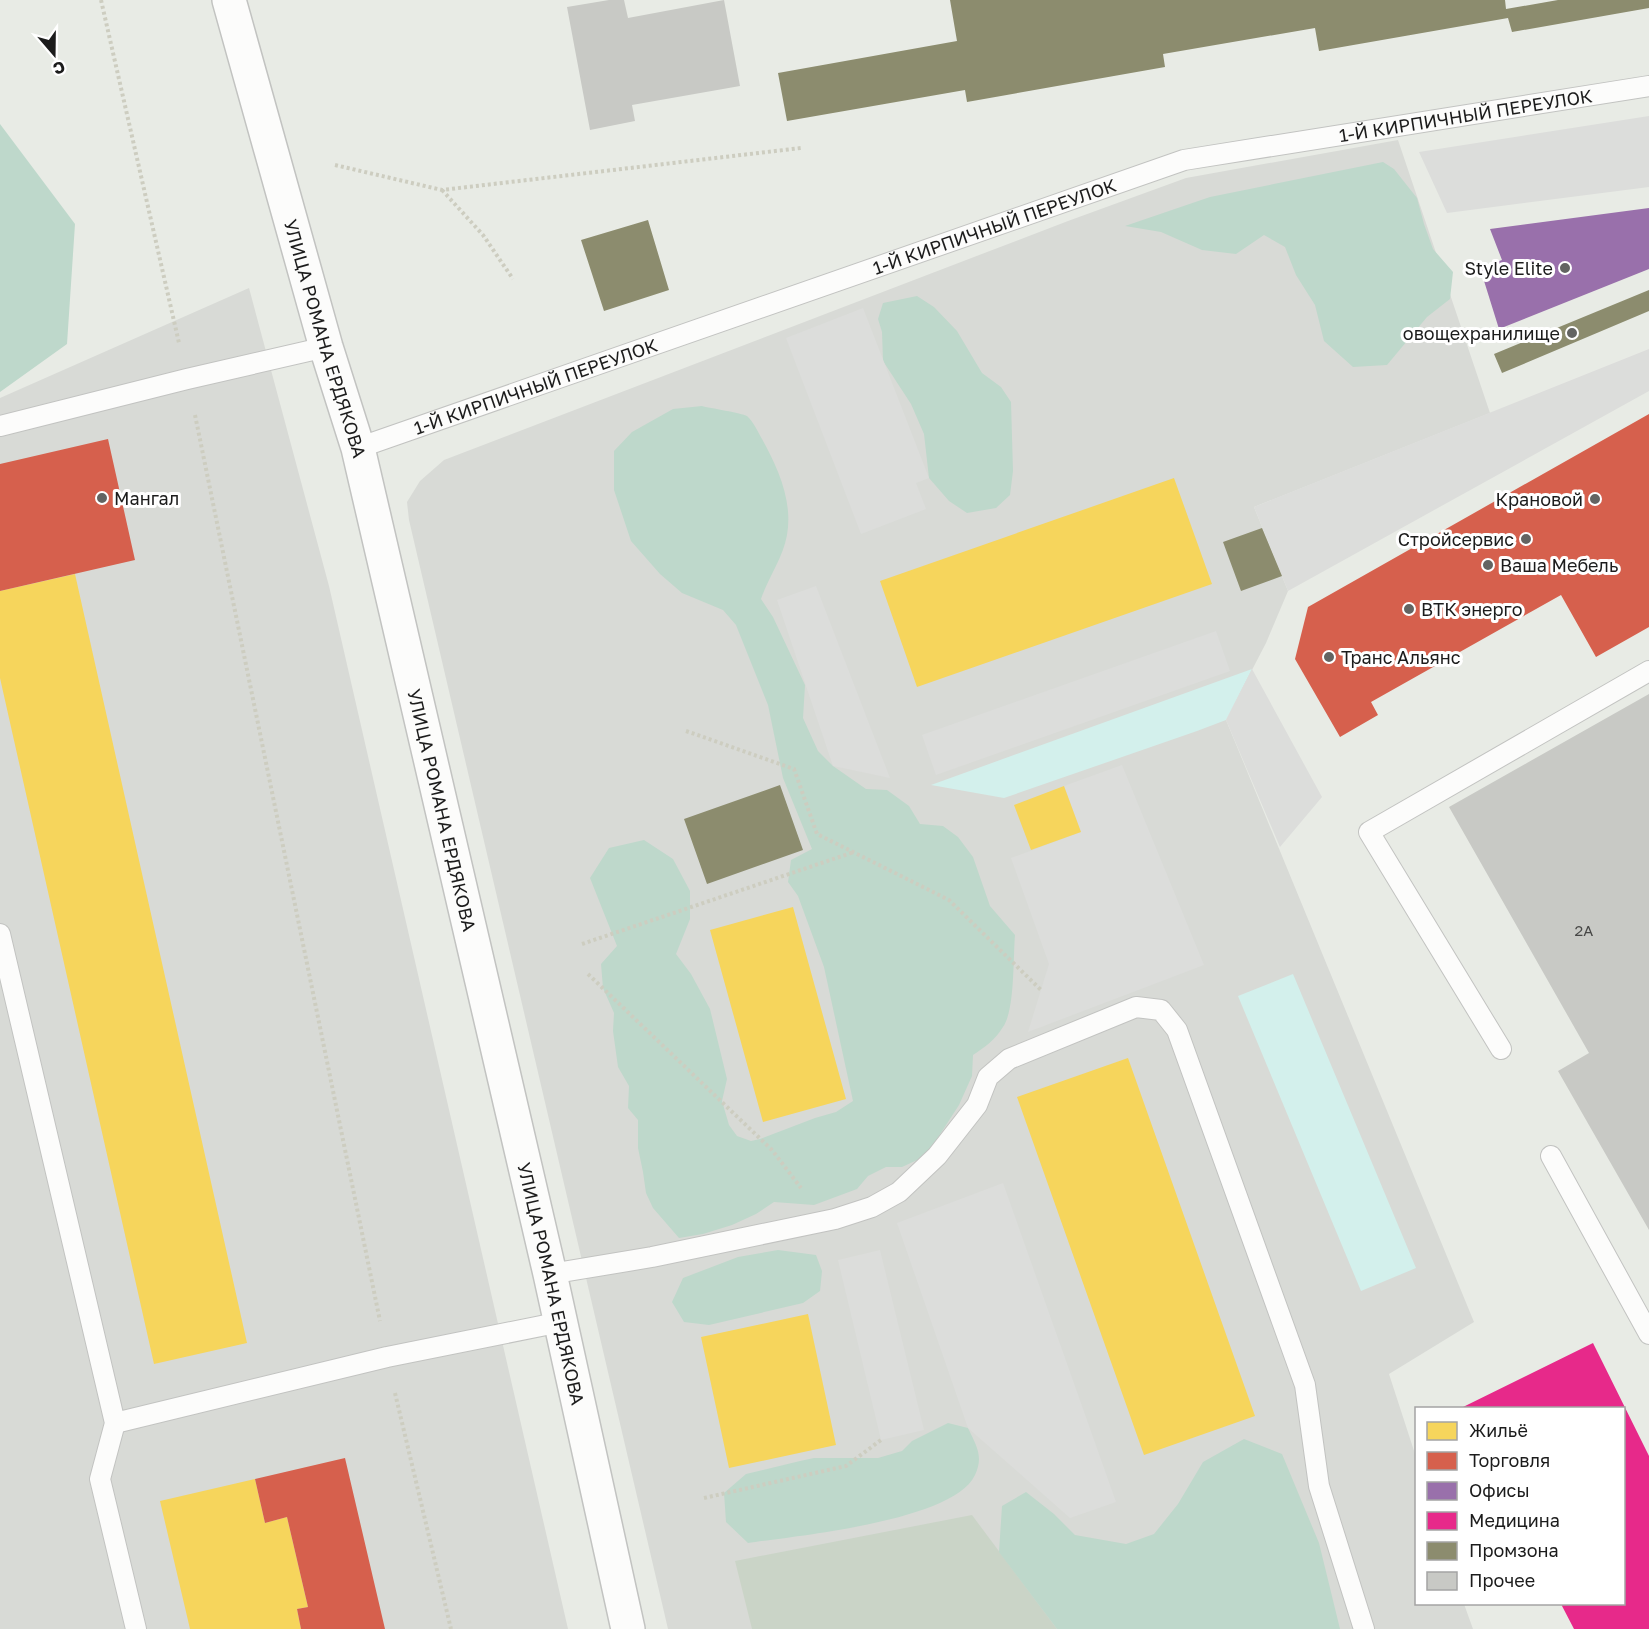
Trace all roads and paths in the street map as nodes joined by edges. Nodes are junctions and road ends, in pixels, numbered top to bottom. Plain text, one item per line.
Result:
1 (101, 0) edge
2 (229, 0) edge
3 (1649, 86) edge
4 (801, 148) dead end
5 (335, 165) dead end
6 (442, 190) junction
7 (513, 279) dead end
8 (326, 347) junction
9 (187, 379) junction
10 (0, 426) edge
11 (358, 448) junction
12 (1649, 671) edge
13 (686, 731) dead end
14 (855, 852) junction
15 (0, 934) edge
16 (582, 944) dead end
17 (588, 974) dead end
18 (1041, 990) dead end
19 (1500, 1049) dead end
20 (1551, 1156) dead end
21 (826, 1220) junction
22 (550, 1274) junction
23 (561, 1322) junction
24 (1649, 1334) edge
25 (387, 1357) junction
26 (115, 1424) junction
27 (881, 1440) dead end
28 (705, 1498) dead end
29 (136, 1629) edge
30 (451, 1629) edge
31 (628, 1629) edge
32 (1364, 1629) edge

1 - 9 path
2 - 8 street, УЛИЦА РОМАНА ЕРДЯКОВА
3 - 11 lane, 1-Й КИРПИЧНЫЙ ПЕРЕУЛОК
4 - 6 path
5 - 6 path
6 - 7 path
8 - 9 lane
8 - 11 street, УЛИЦА РОМАНА ЕРДЯКОВА
9 - 10 lane
9 - 25 path
11 - 22 street, УЛИЦА РОМАНА ЕРДЯКОВА
12 - 19 lane
13 - 14 path
14 - 16 path
14 - 18 path
15 - 26 lane
17 - 21 path
20 - 24 lane
21 - 22 lane
21 - 32 lane
22 - 23 street, УЛИЦА РОМАНА ЕРДЯКОВА
23 - 25 lane
23 - 31 street, УЛИЦА РОМАНА ЕРДЯКОВА
25 - 26 lane
25 - 30 path
26 - 29 lane
27 - 28 path

